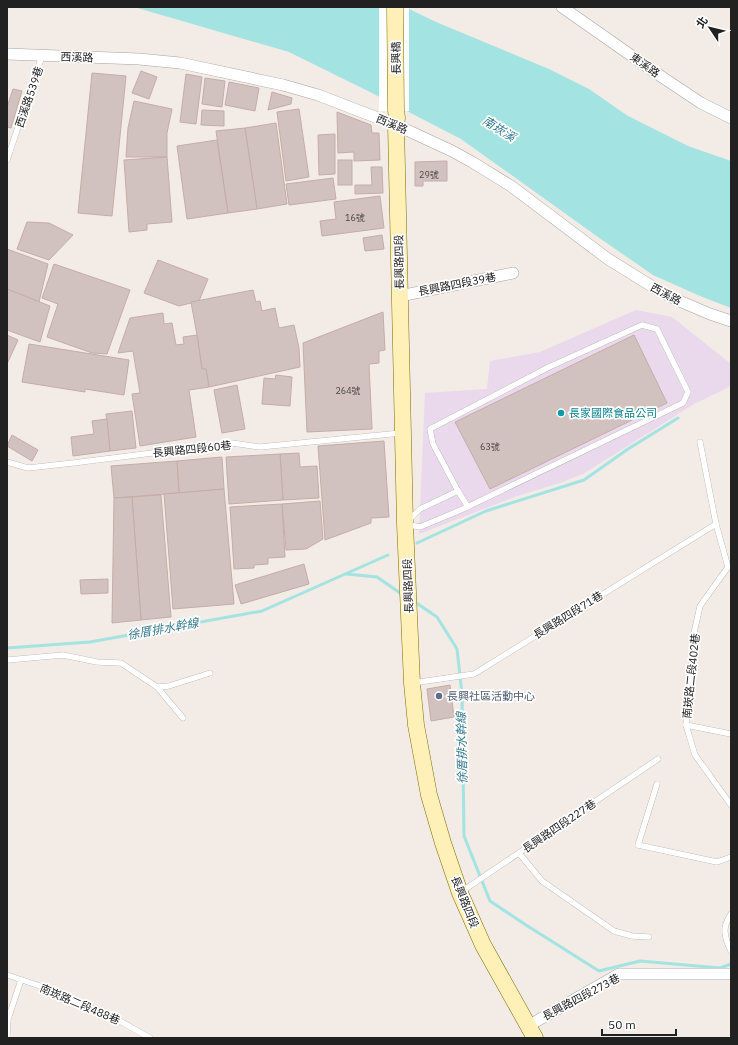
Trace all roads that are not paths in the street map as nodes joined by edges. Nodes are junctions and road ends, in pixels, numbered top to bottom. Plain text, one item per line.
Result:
1 (395, 7) edge
2 (562, 7) edge
3 (7, 54) edge
4 (42, 56) junction
5 (396, 117) junction
6 (731, 118) edge
7 (7, 160) edge
8 (513, 273) dead end
9 (400, 296) junction
10 (731, 321) edge
11 (402, 432) junction
12 (700, 442) dead end
13 (7, 462) edge
14 (458, 491) junction
15 (468, 507) junction
16 (405, 524) junction
17 (716, 524) junction
18 (729, 568) edge
19 (7, 660) edge
20 (210, 673) dead end
21 (412, 683) junction
22 (157, 687) junction
23 (183, 718) dead end
24 (686, 725) junction
25 (731, 734) edge
26 (658, 759) dead end
27 (657, 784) dead end
28 (731, 805) edge
29 (519, 853) junction
30 (731, 857) edge
31 (460, 893) junction
32 (731, 914) edge
33 (649, 936) dead end
34 (731, 951) edge
35 (731, 974) edge
36 (7, 975) edge
37 (21, 980) junction
38 (532, 1032) edge
39 (7, 1037) edge
40 (148, 1037) edge

1 - 5 street, 長興橋
2 - 6 street, 東溪路
3 - 4 street, 西溪路
4 - 5 street, 西溪路
4 - 7 lane, 西溪路539巷
5 - 9 street, 長興路四段
5 - 10 street, 西溪路
8 - 9 street, 長興路四段39巷
9 - 11 street, 長興路四段
11 - 13 lane, 長興路四段60巷
11 - 16 street, 長興路四段
12 - 17 lane
14 - 15 lane
14 - 15 lane
14 - 16 lane
15 - 16 lane
16 - 21 street, 長興路四段
17 - 18 lane
17 - 21 lane, 長興路四段71巷
18 - 24 lane, 南崁路二段402巷
19 - 22 lane
20 - 22 lane
21 - 31 street, 長興路四段
22 - 23 lane
24 - 25 lane
24 - 28 lane, 南崁路二段402巷
26 - 29 lane, 長興路四段227巷
27 - 30 lane
29 - 31 lane, 長興路四段227巷
29 - 33 lane
31 - 38 street, 長興路四段
32 - 34 lane
35 - 38 street, 長興路四段273巷
36 - 37 lane, 南崁路二段488巷
37 - 39 lane
37 - 40 lane, 南崁路二段488巷

